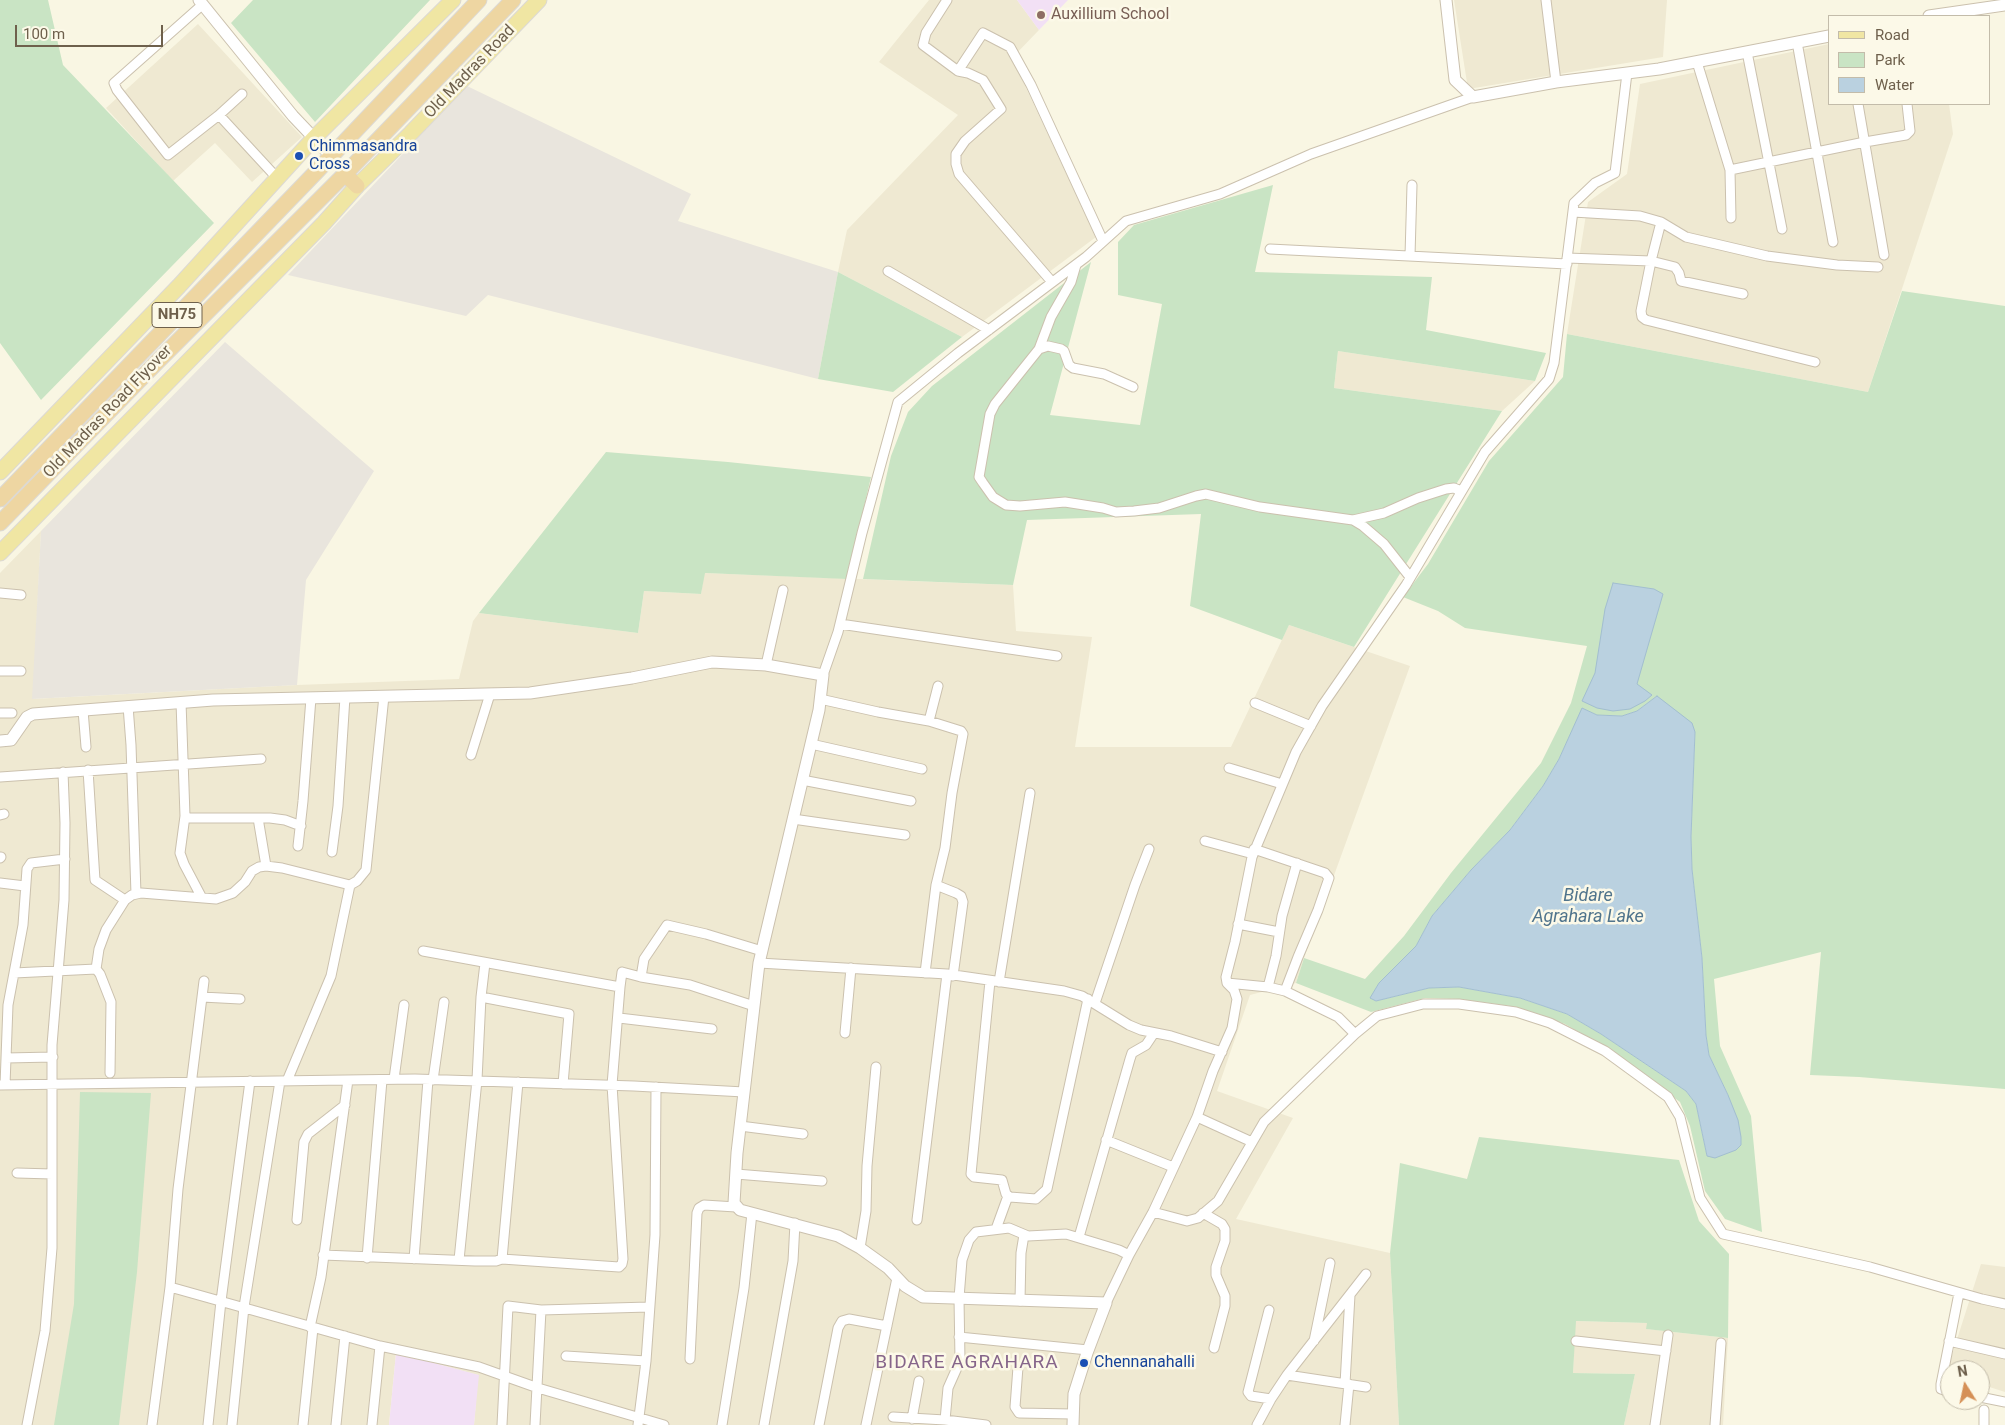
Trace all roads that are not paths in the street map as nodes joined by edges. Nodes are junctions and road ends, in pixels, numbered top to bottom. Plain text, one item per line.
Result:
1 (453, 0) edge
2 (479, 0) edge
3 (514, 0) edge
4 (540, 0) edge
5 (947, 0) edge
6 (1446, 0) edge
7 (1546, 0) edge
8 (200, 2) edge
9 (2005, 6) edge
10 (1937, 15) edge
11 (1828, 36) edge
12 (1798, 42) junction
13 (1747, 52) junction
14 (1697, 62) junction
15 (958, 71) junction
16 (1627, 73) junction
17 (1556, 82) junction
18 (242, 94) dead end
19 (1473, 97) junction
20 (1858, 105) edge
21 (1907, 105) edge
22 (219, 115) junction
23 (314, 138) junction
24 (1865, 142) junction
25 (1816, 151) junction
26 (331, 156) junction
27 (1769, 161) junction
28 (1730, 170) junction
29 (345, 174) junction
30 (278, 179) junction
31 (357, 186) junction
32 (1412, 186) dead end
33 (1573, 212) junction
34 (1731, 218) dead end
35 (1662, 222) junction
36 (1782, 230) dead end
37 (1103, 242) junction
38 (1833, 242) dead end
39 (1270, 249) dead end
40 (1884, 255) dead end
41 (1410, 256) junction
42 (1567, 261) junction
43 (1651, 261) junction
44 (1076, 265) junction
45 (1878, 267) dead end
46 (888, 271) dead end
47 (1052, 282) junction
48 (1743, 294) dead end
49 (989, 330) junction
50 (1039, 349) junction
51 (1815, 362) dead end
52 (1133, 387) dead end
53 (0, 472) edge
54 (1461, 490) junction
55 (0, 499) edge
56 (1353, 520) junction
57 (0, 523) edge
58 (0, 552) edge
59 (1410, 577) junction
60 (782, 590) dead end
61 (0, 593) edge
62 (22, 595) dead end
63 (840, 624) junction
64 (1057, 656) dead end
65 (766, 665) junction
66 (0, 671) edge
67 (21, 671) dead end
68 (823, 675) junction
69 (938, 686) dead end
70 (490, 694) junction
71 (384, 696) junction
72 (345, 697) junction
73 (311, 698) junction
74 (820, 699) junction
75 (181, 702) junction
76 (1255, 703) dead end
77 (128, 706) junction
78 (83, 710) junction
79 (0, 713) edge
80 (12, 713) dead end
81 (929, 721) junction
82 (1311, 726) junction
83 (0, 741) edge
84 (811, 744) junction
85 (86, 748) dead end
86 (471, 755) dead end
87 (261, 759) dead end
88 (183, 764) junction
89 (132, 767) junction
90 (1230, 768) dead end
91 (922, 769) dead end
92 (88, 770) junction
93 (63, 772) junction
94 (0, 777) edge
95 (802, 780) junction
96 (1282, 784) junction
97 (1030, 793) dead end
98 (911, 801) dead end
99 (185, 816) junction
100 (258, 818) junction
101 (793, 819) junction
102 (301, 826) junction
103 (905, 835) dead end
104 (1205, 841) dead end
105 (298, 846) dead end
106 (1149, 849) dead end
107 (332, 852) dead end
108 (1254, 852) junction
109 (65, 859) junction
110 (1297, 863) junction
111 (266, 866) junction
112 (0, 883) edge
113 (350, 885) junction
114 (936, 885) junction
115 (25, 886) junction
116 (136, 894) junction
117 (202, 898) junction
118 (125, 900) junction
119 (1238, 924) junction
120 (1279, 932) junction
121 (423, 951) dead end
122 (762, 951) junction
123 (485, 963) junction
124 (759, 963) junction
125 (851, 968) junction
126 (96, 969) junction
127 (57, 970) junction
128 (14, 973) junction
129 (925, 973) junction
130 (950, 975) junction
131 (640, 977) junction
132 (204, 981) dead end
133 (994, 981) junction
134 (1227, 983) junction
135 (620, 987) junction
136 (1268, 987) junction
137 (1285, 991) junction
138 (202, 997) junction
139 (481, 997) junction
140 (240, 999) dead end
141 (1091, 1001) junction
142 (444, 1002) dead end
143 (404, 1005) dead end
144 (754, 1006) junction
145 (619, 1018) junction
146 (712, 1029) dead end
147 (845, 1033) dead end
148 (1154, 1033) junction
149 (1355, 1034) junction
150 (1222, 1052) junction
151 (53, 1057) junction
152 (6, 1058) junction
153 (876, 1067) dead end
154 (110, 1074) dead end
155 (394, 1079) junction
156 (348, 1080) junction
157 (382, 1080) junction
158 (430, 1080) junction
159 (477, 1080) junction
160 (250, 1081) junction
161 (283, 1081) junction
162 (192, 1082) junction
163 (518, 1082) junction
164 (53, 1084) junction
165 (563, 1084) junction
166 (3, 1085) edge
167 (612, 1085) junction
168 (656, 1087) junction
169 (744, 1092) junction
170 (345, 1105) junction
171 (1196, 1117) junction
172 (740, 1126) junction
173 (803, 1134) dead end
174 (1106, 1140) junction
175 (1252, 1142) junction
176 (1174, 1167) junction
177 (17, 1173) dead end
178 (52, 1174) junction
179 (736, 1174) junction
180 (822, 1181) dead end
181 (1008, 1196) junction
182 (736, 1206) junction
183 (1153, 1212) junction
184 (752, 1213) junction
185 (1203, 1213) junction
186 (297, 1220) dead end
187 (917, 1220) dead end
188 (795, 1223) junction
189 (996, 1229) junction
190 (1024, 1235) junction
191 (1079, 1237) junction
192 (860, 1248) junction
193 (323, 1255) junction
194 (1129, 1255) junction
195 (367, 1258) junction
196 (414, 1259) junction
197 (502, 1259) junction
198 (459, 1260) junction
199 (1330, 1263) dead end
200 (1366, 1274) dead end
201 (898, 1278) junction
202 (170, 1288) junction
203 (1959, 1293) junction
204 (1350, 1295) junction
205 (959, 1298) junction
206 (221, 1301) junction
207 (1020, 1301) junction
208 (1106, 1303) junction
209 (2005, 1304) edge
210 (649, 1307) junction
211 (244, 1308) junction
212 (541, 1310) junction
213 (1269, 1310) dead end
214 (887, 1326) junction
215 (312, 1327) junction
216 (1668, 1334) dead end
217 (345, 1336) junction
218 (959, 1337) junction
219 (1576, 1341) dead end
220 (1949, 1341) junction
221 (1721, 1343) dead end
222 (1313, 1344) junction
223 (380, 1346) junction
224 (1214, 1348) dead end
225 (1088, 1350) junction
226 (1666, 1351) junction
227 (2005, 1354) edge
228 (566, 1356) dead end
229 (690, 1359) dead end
230 (1945, 1360) edge
231 (646, 1361) junction
232 (1018, 1367) dead end
233 (505, 1375) junction
234 (1288, 1375) junction
235 (919, 1381) dead end
236 (1347, 1384) junction
237 (1366, 1387) dead end
238 (538, 1388) junction
239 (1271, 1399) junction
240 (1990, 1399) edge
241 (2005, 1402) edge
242 (1984, 1410) dead end
243 (893, 1417) dead end
244 (912, 1419) junction
245 (1073, 1419) edge
246 (945, 1420) junction
247 (638, 1421) edge
248 (27, 1425) edge
249 (152, 1425) edge
250 (208, 1425) edge
251 (232, 1425) edge
252 (303, 1425) edge
253 (336, 1425) edge
254 (372, 1425) edge
255 (502, 1425) edge
256 (535, 1425) edge
257 (664, 1425) edge
258 (722, 1425) edge
259 (764, 1425) edge
260 (819, 1425) edge
261 (866, 1425) edge
262 (986, 1425) edge
263 (1257, 1425) edge
264 (1345, 1425) edge
265 (1655, 1425) edge
266 (1715, 1425) edge
267 (1984, 1425) edge

1 - 23 main road
2 - 26 highway, NH75
3 - 29 highway, Old Madras Road / NH75
4 - 31 main road, Old Madras Road
5 - 15 street
6 - 19 street
7 - 17 street
8 - 22 street
8 - 23 street
9 - 10 street
11 - 12 street
12 - 13 street
12 - 25 street
13 - 14 street
13 - 27 street
14 - 16 street
14 - 28 street
15 - 37 street
15 - 47 street
16 - 17 street
16 - 33 street
17 - 19 street
18 - 22 street
19 - 37 street
20 - 24 street
21 - 24 street
22 - 30 street
23 - 26 street
23 - 30 main road
24 - 25 street
24 - 40 street
25 - 27 street
25 - 38 street
26 - 55 highway, Old Madras Road Flyover / NH75
27 - 28 street
27 - 36 street
28 - 34 street
29 - 31 highway
29 - 57 highway, Old Madras Road Flyover / NH75
30 - 53 main road
31 - 58 main road, Old Madras Road
32 - 41 street
33 - 35 street
33 - 42 street
35 - 43 street
35 - 45 street
37 - 44 street
39 - 41 street
41 - 42 street
42 - 43 street
42 - 54 street
43 - 48 street
43 - 51 street
44 - 47 street
44 - 50 street
46 - 49 street
47 - 49 street
49 - 63 street
50 - 52 street
50 - 56 street
54 - 56 street
54 - 59 street
56 - 59 street
59 - 82 street
60 - 65 street
61 - 62 street
63 - 64 street
63 - 68 street
65 - 68 street
65 - 70 street
66 - 67 street
68 - 74 street
69 - 81 street
70 - 71 street
70 - 86 street
71 - 72 street
71 - 113 street
72 - 73 street
72 - 107 street
73 - 75 street
73 - 102 street
74 - 81 street
74 - 84 street
75 - 77 street
75 - 88 street
76 - 82 street
77 - 78 street
77 - 89 street
78 - 83 street
78 - 85 street
79 - 80 street
81 - 114 street
82 - 96 street
84 - 91 street
84 - 95 street
87 - 88 street
88 - 89 street
88 - 99 street
89 - 92 street
89 - 116 street
90 - 96 street
92 - 93 street
92 - 118 street
93 - 94 street
93 - 109 street
95 - 98 street
95 - 101 street
96 - 108 street
97 - 133 street
99 - 100 street
99 - 117 street
100 - 102 street
100 - 111 street
101 - 103 street
101 - 122 street
102 - 105 street
104 - 108 street
106 - 141 street
108 - 110 street
108 - 119 street
109 - 115 street
109 - 127 street
110 - 120 street
110 - 137 street
111 - 113 street
111 - 117 street
112 - 115 street
113 - 161 street
114 - 129 street
114 - 130 street
115 - 128 street
116 - 117 street
116 - 118 street
118 - 126 street
119 - 120 street
119 - 134 street
120 - 136 street
121 - 123 street
122 - 124 street
122 - 131 street
123 - 135 street
123 - 139 street
124 - 125 street
124 - 144 street
125 - 129 street
125 - 147 street
126 - 127 street
126 - 154 street
127 - 128 street
127 - 151 street
128 - 152 street
129 - 130 street
130 - 133 street
130 - 187 street
131 - 135 street
131 - 144 street
132 - 138 street
133 - 141 street
133 - 181 street
134 - 136 street
134 - 150 street
135 - 145 street
136 - 137 street
137 - 149 street
138 - 140 street
138 - 162 street
139 - 159 street
139 - 165 street
141 - 148 street
141 - 181 street
142 - 158 street
143 - 155 street
144 - 169 street
145 - 146 street
145 - 167 street
148 - 150 street
148 - 174 street
149 - 175 street
149 - 203 street
150 - 171 street
151 - 152 street
151 - 164 street
152 - 166 street
153 - 192 street
155 - 157 street
155 - 158 street
156 - 157 street
156 - 161 street
156 - 170 street
157 - 195 street
158 - 159 street
158 - 196 street
159 - 163 street
159 - 198 street
160 - 161 street
160 - 162 street
160 - 206 street
161 - 211 street
162 - 164 street
162 - 202 street
163 - 165 street
163 - 197 street
164 - 166 street
164 - 178 street
165 - 167 street
167 - 168 street
167 - 197 street
168 - 169 street
168 - 210 street
169 - 172 street
170 - 186 street
170 - 193 street
171 - 175 street
171 - 176 street
172 - 173 street
172 - 179 street
174 - 176 street
174 - 191 street
175 - 185 street
176 - 183 street
177 - 178 street
178 - 248 street
179 - 180 street
179 - 182 street
181 - 189 street
182 - 184 street
182 - 229 street
183 - 185 street
183 - 194 street
184 - 188 street
184 - 258 street
185 - 224 street
188 - 192 street
188 - 259 street
189 - 190 street
189 - 205 street
190 - 191 street
190 - 207 street
191 - 194 street
192 - 201 street
193 - 195 street
193 - 215 street
194 - 208 street
195 - 196 street
196 - 198 street
197 - 198 street
199 - 222 street
200 - 204 street
201 - 205 street
201 - 214 street
202 - 206 street
202 - 249 street
203 - 209 street
203 - 220 street
204 - 222 street
204 - 236 street
205 - 207 street
205 - 218 street
206 - 211 street
206 - 250 street
207 - 208 street
208 - 225 street
210 - 212 street
210 - 231 street
211 - 215 street
211 - 251 street
212 - 233 street
212 - 238 street
213 - 239 street
214 - 260 street
214 - 261 street
215 - 217 street
215 - 252 street
216 - 226 street
217 - 223 street
217 - 253 street
218 - 225 street
218 - 246 street
219 - 226 street
220 - 227 street
220 - 230 street
221 - 266 street
222 - 234 street
223 - 233 street
223 - 254 street
225 - 245 street
226 - 265 street
228 - 231 street
231 - 247 street
232 - 245 street
233 - 238 street
233 - 255 street
234 - 236 street
234 - 239 street
235 - 244 street
236 - 237 street
236 - 264 street
238 - 247 street
238 - 256 street
239 - 263 street
240 - 241 street
242 - 267 street
243 - 244 street
244 - 246 street
246 - 262 street
247 - 257 street

